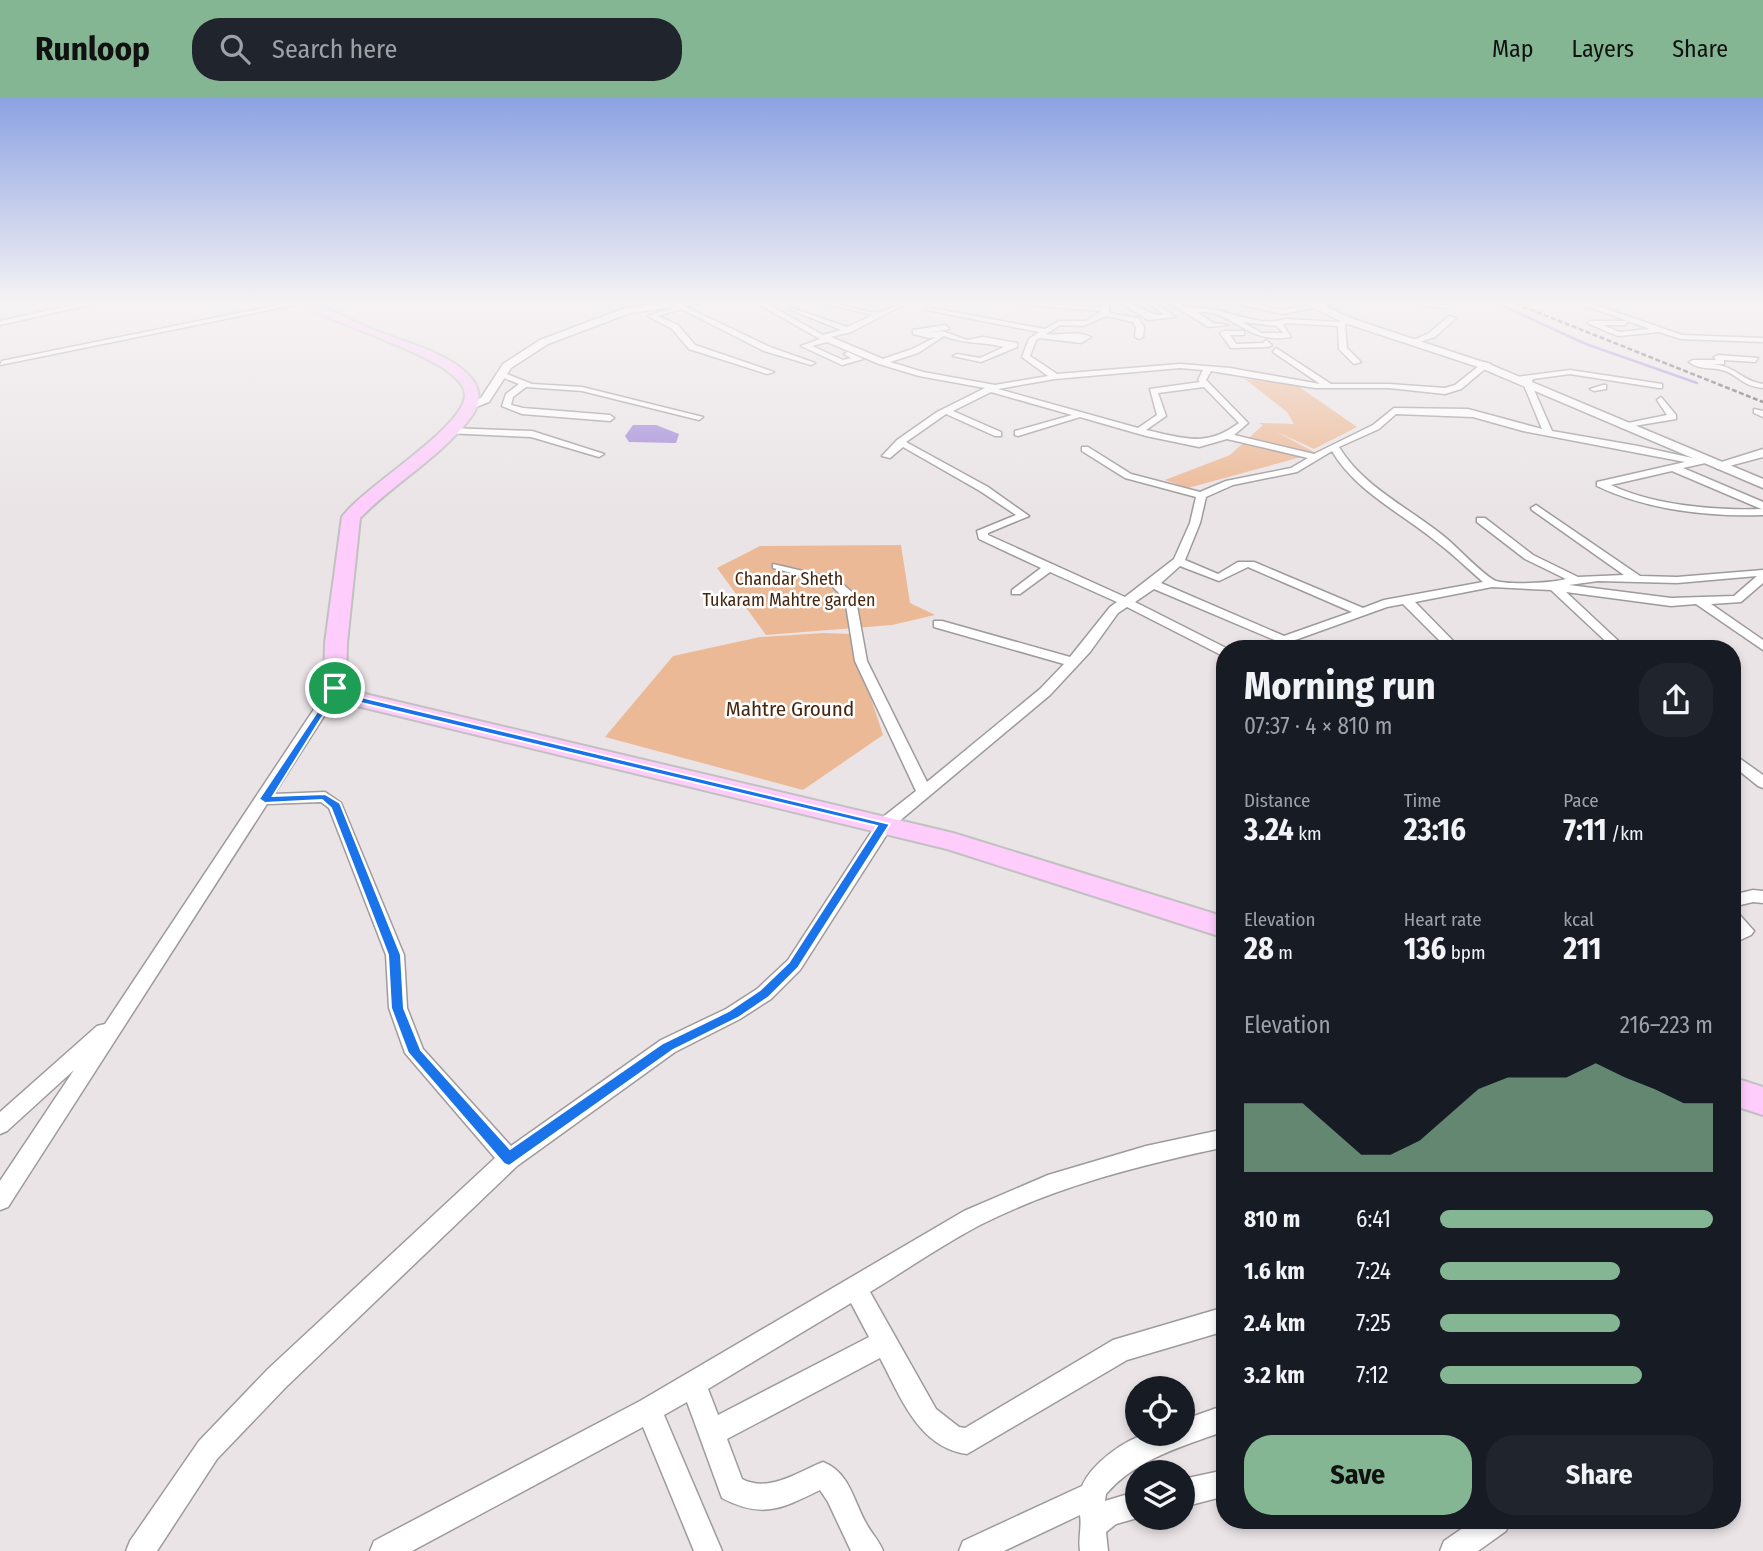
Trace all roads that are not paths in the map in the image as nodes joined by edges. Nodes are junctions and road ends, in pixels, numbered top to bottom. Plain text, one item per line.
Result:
1 (1206, 368) edge
2 (455, 369) edge
3 (508, 369) edge
4 (760, 369) edge
5 (908, 369) edge
6 (1043, 369) edge
7 (1142, 369) edge
8 (1165, 369) edge
9 (1205, 369) edge
10 (1211, 369) edge
11 (1304, 369) edge
12 (1478, 369) edge
13 (1482, 369) edge
14 (1726, 369) edge
15 (770, 372) dead end
16 (502, 374) junction
17 (1055, 377) junction
18 (1524, 380) junction
19 (524, 384) junction
20 (1207, 384) junction
21 (1659, 386) dead end
22 (1763, 386) edge
23 (1331, 387) junction
24 (991, 388) junction
25 (1446, 391) junction
26 (1661, 400) dead end
27 (471, 406) junction
28 (946, 411) junction
29 (1475, 414) junction
30 (1084, 416) junction
31 (699, 417) dead end
32 (610, 418) dead end
33 (1627, 424) junction
34 (448, 431) junction
35 (1139, 431) junction
36 (1548, 432) junction
37 (1018, 433) dead end
38 (998, 434) dead end
39 (1227, 436) junction
40 (901, 444) junction
41 (1334, 446) junction
42 (1084, 449) dead end
43 (1763, 453) edge
44 (598, 454) dead end
45 (887, 456) dead end
46 (1316, 457) junction
47 (1712, 463) junction
48 (1674, 468) junction
49 (1763, 482) edge
50 (1201, 495) junction
51 (1763, 506) edge
52 (1536, 508) dead end
53 (1763, 512) edge
54 (1481, 520) dead end
55 (1179, 561) junction
56 (777, 566) dead end
57 (1049, 567) junction
58 (1763, 575) edge
59 (1573, 579) junction
60 (1637, 579) junction
61 (1153, 583) junction
62 (1492, 584) junction
63 (1554, 587) junction
64 (1016, 592) dead end
65 (1406, 600) junction
66 (1699, 601) junction
67 (1126, 602) junction
68 (1363, 612) junction
69 (938, 624) dead end
70 (1446, 640) edge
71 (1611, 640) edge
72 (1763, 646) edge
73 (1216, 648) edge
74 (1073, 662) junction
75 (335, 688) junction
76 (1741, 765) edge
77 (1763, 783) edge
78 (923, 790) junction
79 (265, 799) junction
80 (884, 824) junction
81 (1763, 897) edge
82 (1741, 899) edge
83 (1216, 925) edge
84 (117, 1021) junction
85 (1741, 1094) edge
86 (1763, 1101) edge
87 (0, 1125) edge
88 (1216, 1140) edge
89 (509, 1159) junction
90 (0, 1200) edge
91 (855, 1287) junction
92 (1216, 1322) edge
93 (885, 1342) junction
94 (694, 1384) junction
95 (649, 1410) junction
96 (1216, 1421) edge
97 (1195, 1429) edge
98 (712, 1433) junction
99 (1154, 1446) edge
100 (1216, 1485) edge
101 (1195, 1490) edge
102 (1125, 1508) edge
103 (1093, 1509) junction
104 (1485, 1529) edge
105 (394, 1548) edge
106 (140, 1551) edge
107 (708, 1551) edge
108 (869, 1551) edge
109 (973, 1551) edge
110 (1094, 1551) edge
111 (1454, 1551) edge

1 - 20 street
2 - 27 main road
3 - 16 street
4 - 15 street
5 - 24 street
6 - 17 street
7 - 17 street
8 - 9 street
10 - 23 street
11 - 23 street
12 - 25 street
13 - 18 main road
14 - 22 street
16 - 19 street
16 - 27 street
17 - 24 street
18 - 21 street
18 - 33 main road
18 - 36 street
19 - 31 street
19 - 32 street
20 - 35 street
20 - 39 street
23 - 25 street
24 - 28 street
24 - 30 street
25 - 29 street
26 - 33 street
27 - 34 main road
28 - 38 street
28 - 40 street
29 - 36 street
29 - 41 street
30 - 35 street
30 - 37 street
33 - 47 main road
33 - 47 main road
34 - 44 street
34 - 75 main road
35 - 39 street
36 - 47 street
39 - 46 street
40 - 45 street
40 - 57 street
41 - 46 street
41 - 62 street
42 - 50 street
43 - 47 street
46 - 50 street
47 - 48 street
47 - 49 main road
48 - 51 street
48 - 53 street
50 - 55 street
52 - 60 street
54 - 59 street
55 - 61 street
55 - 68 street
56 - 78 street
57 - 64 street
57 - 67 street
58 - 60 street
58 - 66 street
59 - 60 street
59 - 63 street
61 - 67 street
61 - 68 street
62 - 63 street
62 - 65 street
63 - 66 street
63 - 71 street
65 - 68 street
65 - 70 street
66 - 72 street
67 - 73 street
67 - 74 street
69 - 74 street
74 - 78 street
75 - 79 street
75 - 80 main road
76 - 77 street
78 - 80 street
79 - 84 street
79 - 89 street
80 - 83 main road
80 - 89 street
81 - 82 street
84 - 87 street
84 - 90 street
85 - 86 main road
88 - 91 street
89 - 106 street
91 - 93 street
91 - 94 street
92 - 93 street
93 - 98 street
94 - 95 street
94 - 98 street
95 - 105 street
95 - 107 street
96 - 97 street
98 - 108 street
99 - 103 street
100 - 101 street
102 - 103 street
103 - 109 street
103 - 110 street
104 - 111 street

